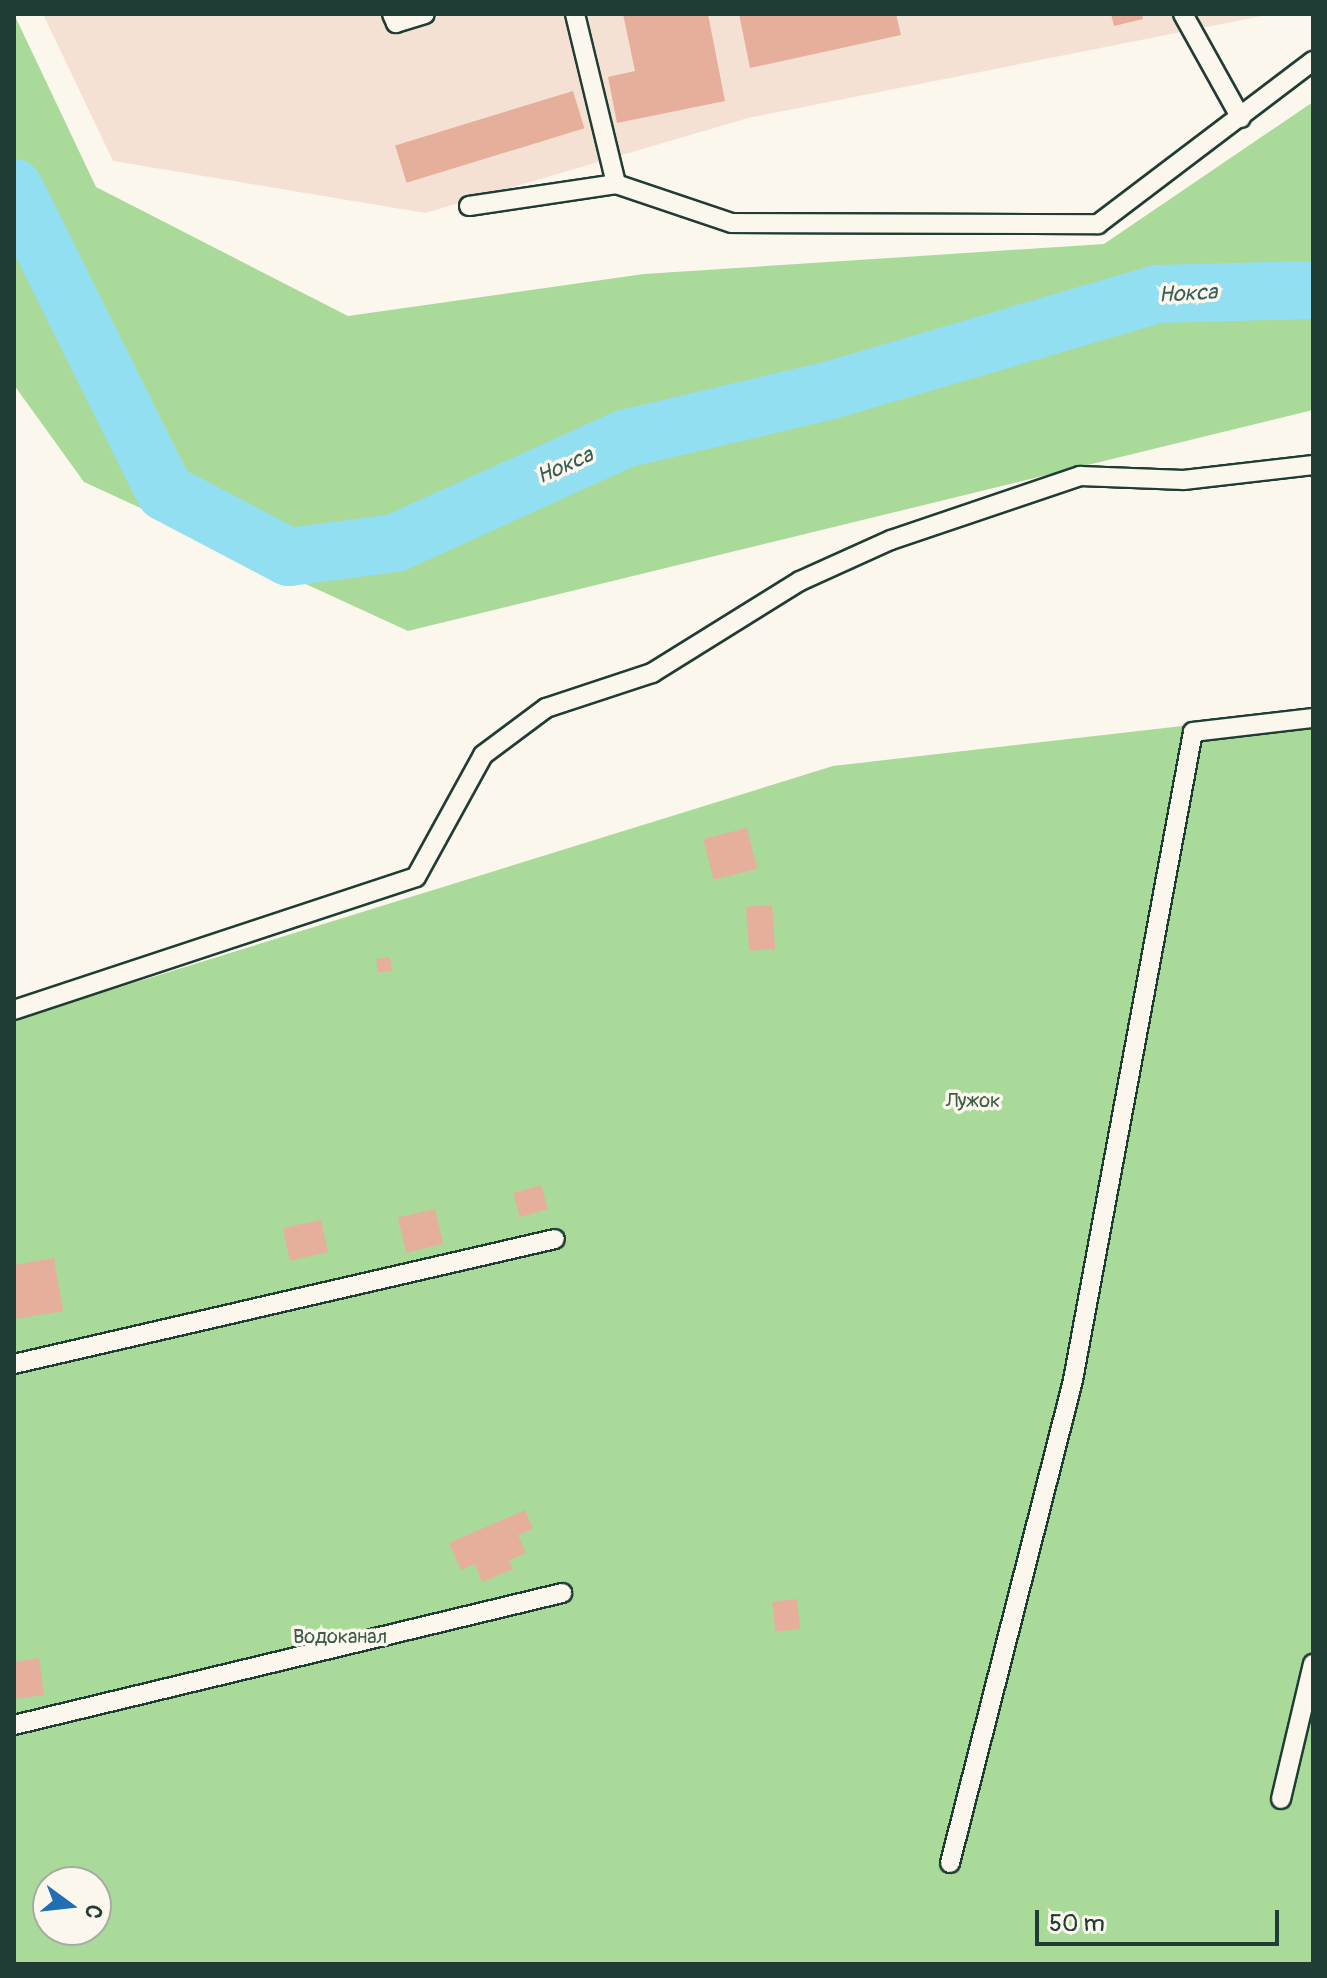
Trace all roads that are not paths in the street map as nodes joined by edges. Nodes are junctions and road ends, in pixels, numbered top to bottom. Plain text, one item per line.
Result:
1 (392, 14) edge
2 (425, 14) edge
3 (575, 14) edge
4 (1183, 14) edge
5 (1313, 61) edge
6 (1241, 118) junction
7 (616, 184) junction
8 (469, 206) dead end
9 (1313, 465) edge
10 (1313, 718) edge
11 (14, 1010) edge
12 (555, 1239) dead end
13 (14, 1364) edge
14 (562, 1593) dead end
15 (1313, 1664) edge
16 (14, 1725) edge
17 (1281, 1799) dead end
18 (950, 1863) dead end

1 - 2 lane
3 - 7 lane
4 - 6 lane
5 - 6 lane
6 - 7 lane
7 - 8 lane
9 - 11 lane
10 - 18 lane
12 - 13 lane
14 - 16 lane
15 - 17 lane

